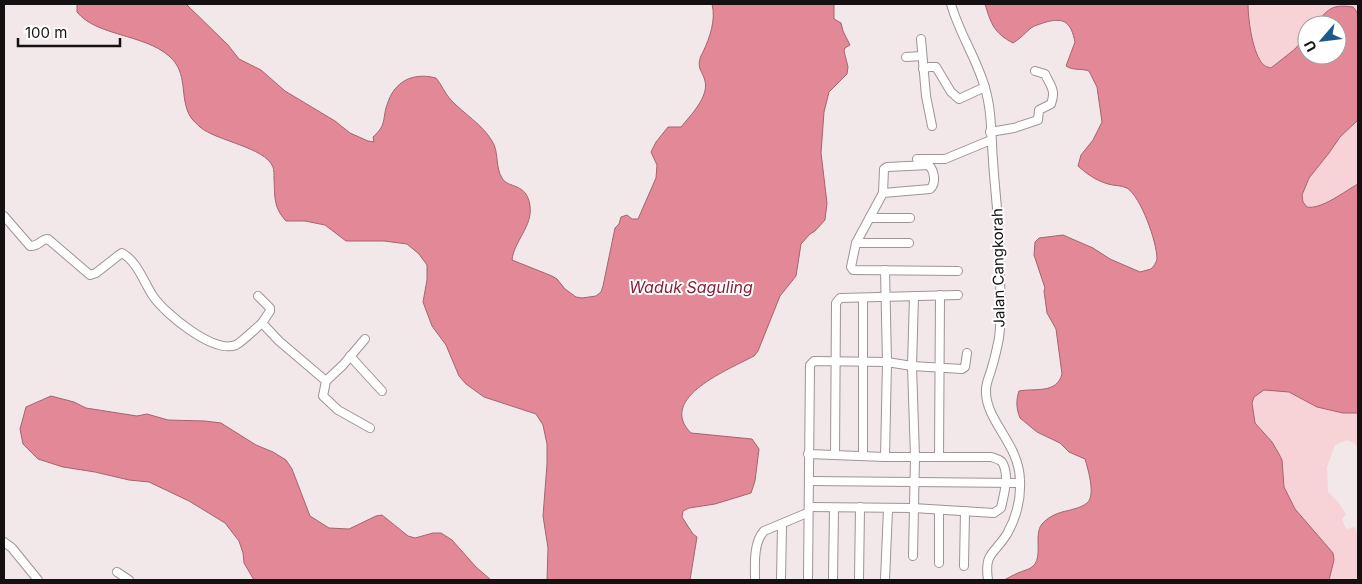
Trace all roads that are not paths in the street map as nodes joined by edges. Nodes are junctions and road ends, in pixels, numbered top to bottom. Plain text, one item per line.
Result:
1 (951, 4) edge
2 (921, 39) dead end
3 (922, 56) junction
4 (906, 57) dead end
5 (923, 69) junction
6 (1035, 71) dead end
7 (985, 87) junction
8 (932, 126) dead end
9 (991, 136) junction
10 (917, 159) dead end
11 (883, 194) junction
12 (4, 216) edge
13 (870, 218) junction
14 (910, 218) dead end
15 (856, 243) junction
16 (908, 243) dead end
17 (885, 270) junction
18 (958, 271) dead end
19 (940, 295) junction
20 (958, 295) dead end
21 (258, 296) dead end
22 (914, 296) junction
23 (863, 298) junction
24 (885, 298) junction
25 (262, 323) junction
26 (365, 339) dead end
27 (967, 353) dead end
28 (350, 356) junction
29 (837, 361) junction
30 (863, 362) junction
31 (887, 362) junction
32 (912, 366) junction
33 (939, 368) junction
34 (326, 381) junction
35 (382, 391) dead end
36 (370, 428) dead end
37 (808, 454) junction
38 (835, 455) junction
39 (863, 456) junction
40 (885, 457) junction
41 (914, 457) junction
42 (939, 457) junction
43 (809, 481) junction
44 (913, 483) junction
45 (1006, 483) junction
46 (1020, 483) junction
47 (860, 507) junction
48 (834, 508) junction
49 (914, 508) junction
50 (888, 509) junction
51 (808, 510) junction
52 (939, 510) junction
53 (965, 511) junction
54 (782, 524) junction
55 (4, 542) edge
56 (913, 556) dead end
57 (938, 564) dead end
58 (964, 566) dead end
59 (117, 572) dead end
60 (38, 580) edge
61 (129, 580) edge
62 (754, 580) edge
63 (781, 580) edge
64 (808, 580) edge
65 (833, 580) edge
66 (859, 580) edge
67 (885, 580) edge
68 (988, 580) edge

1 - 7 street, Jalan Cangkorah
2 - 3 street
3 - 4 street
3 - 5 street
5 - 7 street
5 - 8 street
6 - 9 street
7 - 9 street, Jalan Cangkorah
9 - 10 street
9 - 46 street, Jalan Cangkorah
11 - 11 street
11 - 13 street
12 - 25 street
13 - 14 street
13 - 15 street
15 - 16 street
15 - 17 street
17 - 18 street
17 - 24 street
19 - 20 street
19 - 22 street
19 - 33 street
21 - 25 street
22 - 24 street
22 - 32 street
23 - 24 street
23 - 29 street
23 - 30 street
24 - 31 street
25 - 34 street
26 - 28 street
27 - 33 street
28 - 34 street
28 - 35 street
29 - 30 street
29 - 37 street
29 - 38 street
30 - 31 street
30 - 39 street
31 - 32 street
31 - 40 street
32 - 33 street
32 - 41 street
33 - 42 street
34 - 36 street
37 - 38 street
37 - 43 street
38 - 39 street
39 - 40 street
40 - 41 street
41 - 42 street
41 - 44 street
42 - 45 street
43 - 44 street
43 - 51 street
44 - 45 street
44 - 49 street
45 - 46 street
45 - 53 street
46 - 68 street, Jalan Cangkorah
47 - 48 street
47 - 50 street
47 - 66 street
48 - 51 street
48 - 65 street
49 - 50 street
49 - 52 street
49 - 56 street
50 - 67 street
51 - 54 street
51 - 64 street
52 - 53 street
52 - 57 street
53 - 58 street
54 - 62 street
54 - 63 street
55 - 60 street
59 - 61 street

